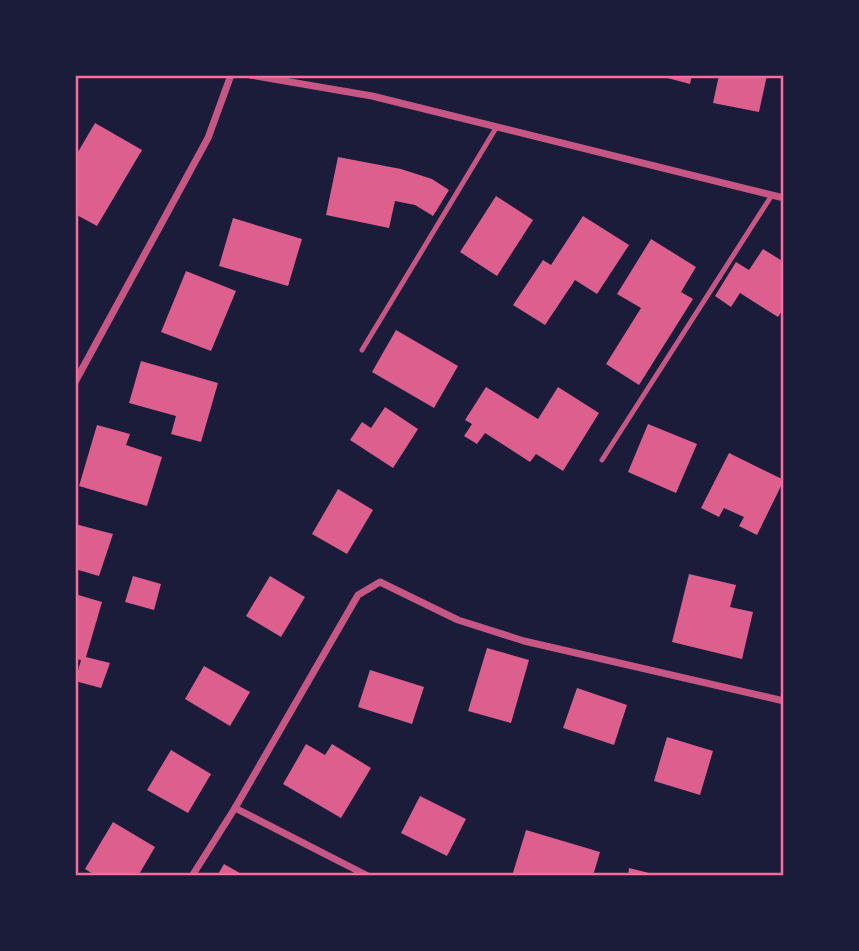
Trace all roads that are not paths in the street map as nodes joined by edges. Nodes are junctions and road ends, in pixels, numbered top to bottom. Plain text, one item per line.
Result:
1 (232, 75) edge
2 (250, 75) edge
3 (496, 128) junction
4 (772, 195) junction
5 (784, 198) edge
6 (362, 350) dead end
7 (75, 382) edge
8 (602, 460) dead end
9 (784, 701) edge
10 (234, 808) junction
11 (192, 876) edge
12 (368, 876) edge

1 - 7 street
2 - 3 street
3 - 4 street
3 - 6 lane
4 - 5 street
4 - 8 lane
9 - 10 street
10 - 11 street
10 - 12 street

